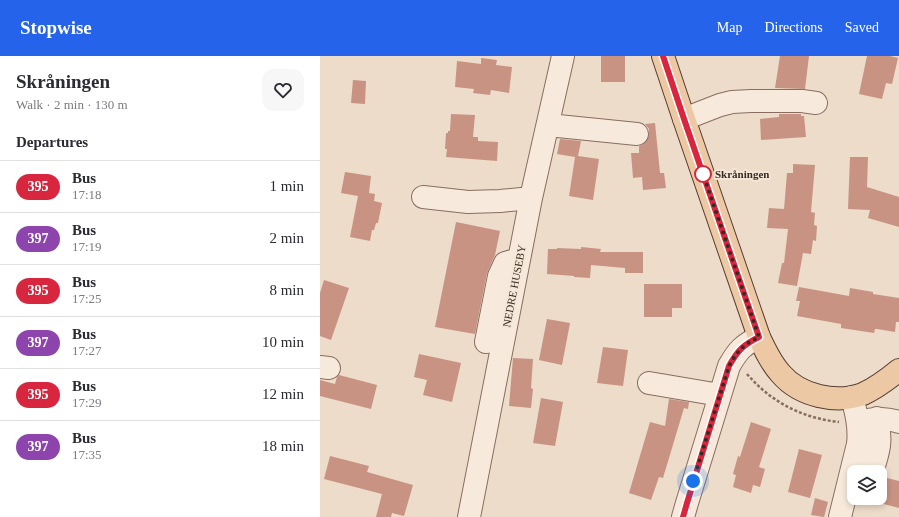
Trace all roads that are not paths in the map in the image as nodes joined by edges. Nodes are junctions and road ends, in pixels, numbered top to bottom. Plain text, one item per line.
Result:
1 (563, 56) edge
2 (663, 56) edge
3 (816, 103) dead end
4 (684, 119) junction
5 (548, 125) junction
6 (637, 134) dead end
7 (423, 197) dead end
8 (531, 198) junction
9 (519, 259) junction
10 (759, 337) junction
11 (486, 342) dead end
12 (899, 370) edge
13 (649, 383) dead end
14 (720, 395) junction
15 (852, 397) junction
16 (867, 420) junction
17 (899, 422) edge
18 (874, 465) edge
19 (469, 517) edge
20 (683, 517) edge
21 (840, 517) edge

1 - 5 street, NEDRE HUSEBY
2 - 4 main road
3 - 4 street
4 - 10 main road
5 - 6 street
5 - 8 street, NEDRE HUSEBY
7 - 8 street
8 - 9 street, NEDRE HUSEBY
9 - 11 street
9 - 19 street, NEDRE HUSEBY
10 - 14 street
10 - 15 main road
12 - 15 main road
13 - 14 street
14 - 20 street
15 - 16 street
16 - 17 street
16 - 18 street
16 - 21 street

